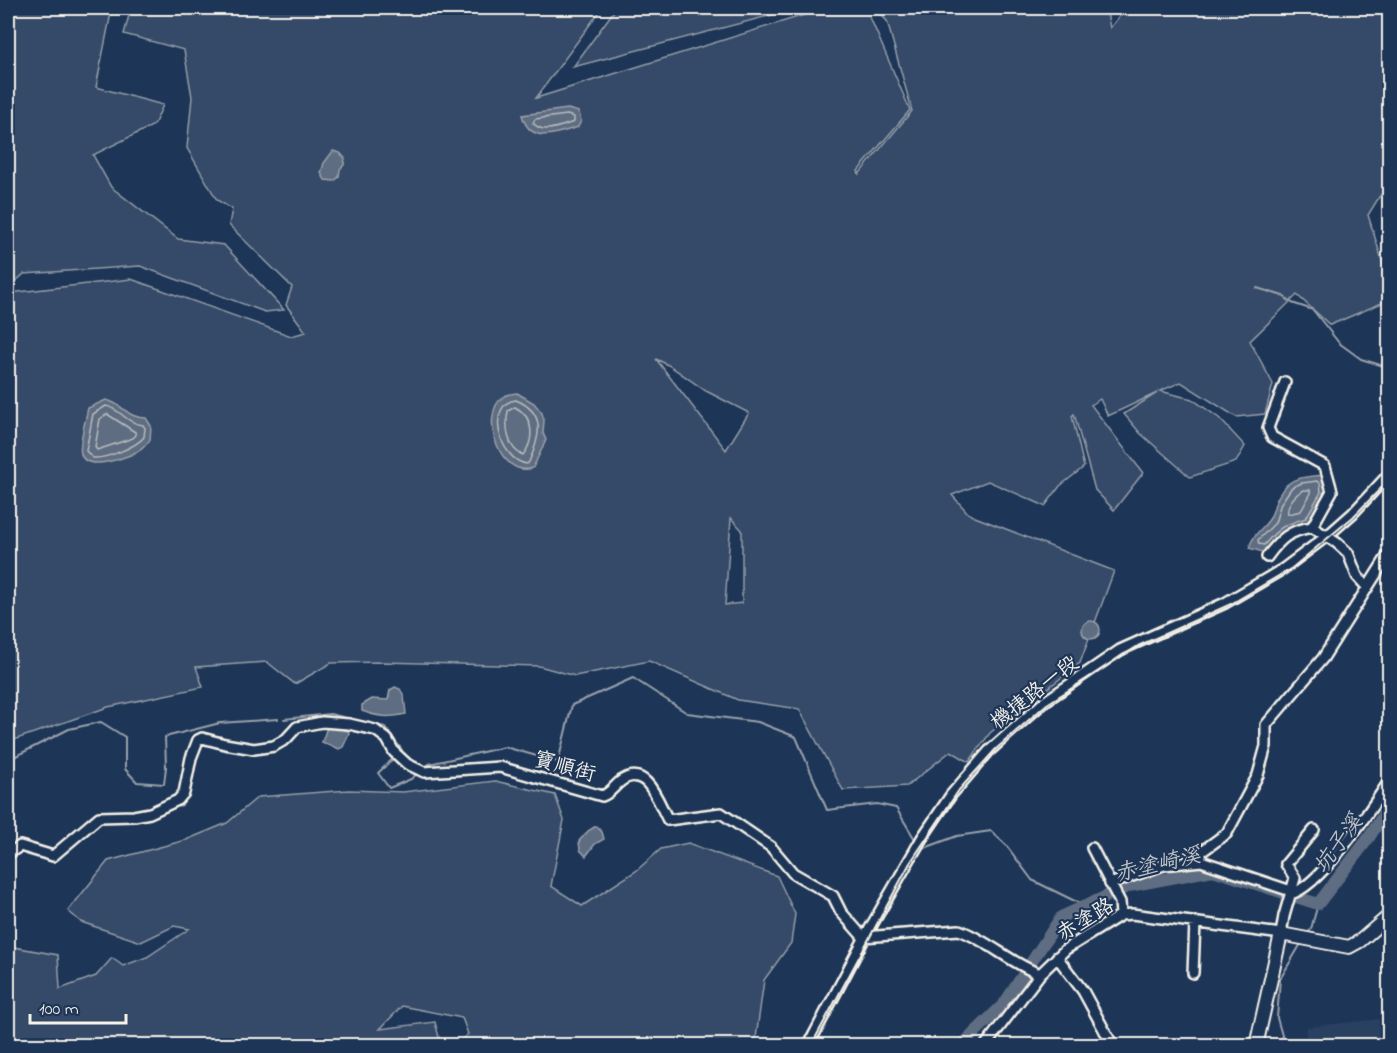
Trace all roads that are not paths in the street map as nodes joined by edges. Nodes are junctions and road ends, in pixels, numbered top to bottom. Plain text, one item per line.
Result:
1 (1285, 382) dead end
2 (1389, 473) edge
3 (1312, 527) junction
4 (1327, 536) junction
5 (1389, 552) edge
6 (1267, 557) dead end
7 (1367, 587) junction
8 (1389, 780) edge
9 (1314, 830) dead end
10 (1092, 848) dead end
11 (8, 854) edge
12 (1201, 861) junction
13 (1111, 886) junction
14 (1290, 892) junction
15 (1121, 915) junction
16 (1389, 915) edge
17 (1195, 922) junction
18 (1281, 934) junction
19 (865, 937) junction
20 (1057, 957) junction
21 (1037, 973) junction
22 (1193, 974) dead end
23 (808, 1046) edge
24 (985, 1046) edge
25 (1113, 1046) edge
26 (1256, 1046) edge

1 - 3 street
2 - 4 street, 機捷路一段
3 - 4 street
3 - 6 street
4 - 7 street
4 - 19 street, 機捷路一段
5 - 7 street
7 - 12 street
8 - 14 street
9 - 14 street
10 - 13 street
11 - 19 street, 寶順街
12 - 13 street
12 - 14 street
13 - 15 street
14 - 18 street
15 - 17 street, 赤塗路
15 - 20 street, 赤塗路
16 - 18 main road
17 - 18 street, 赤塗路
17 - 22 street
18 - 26 main road
19 - 21 street
19 - 23 street, 機捷路一段
20 - 21 street, 赤塗路
20 - 25 street
21 - 24 street, 赤塗路

